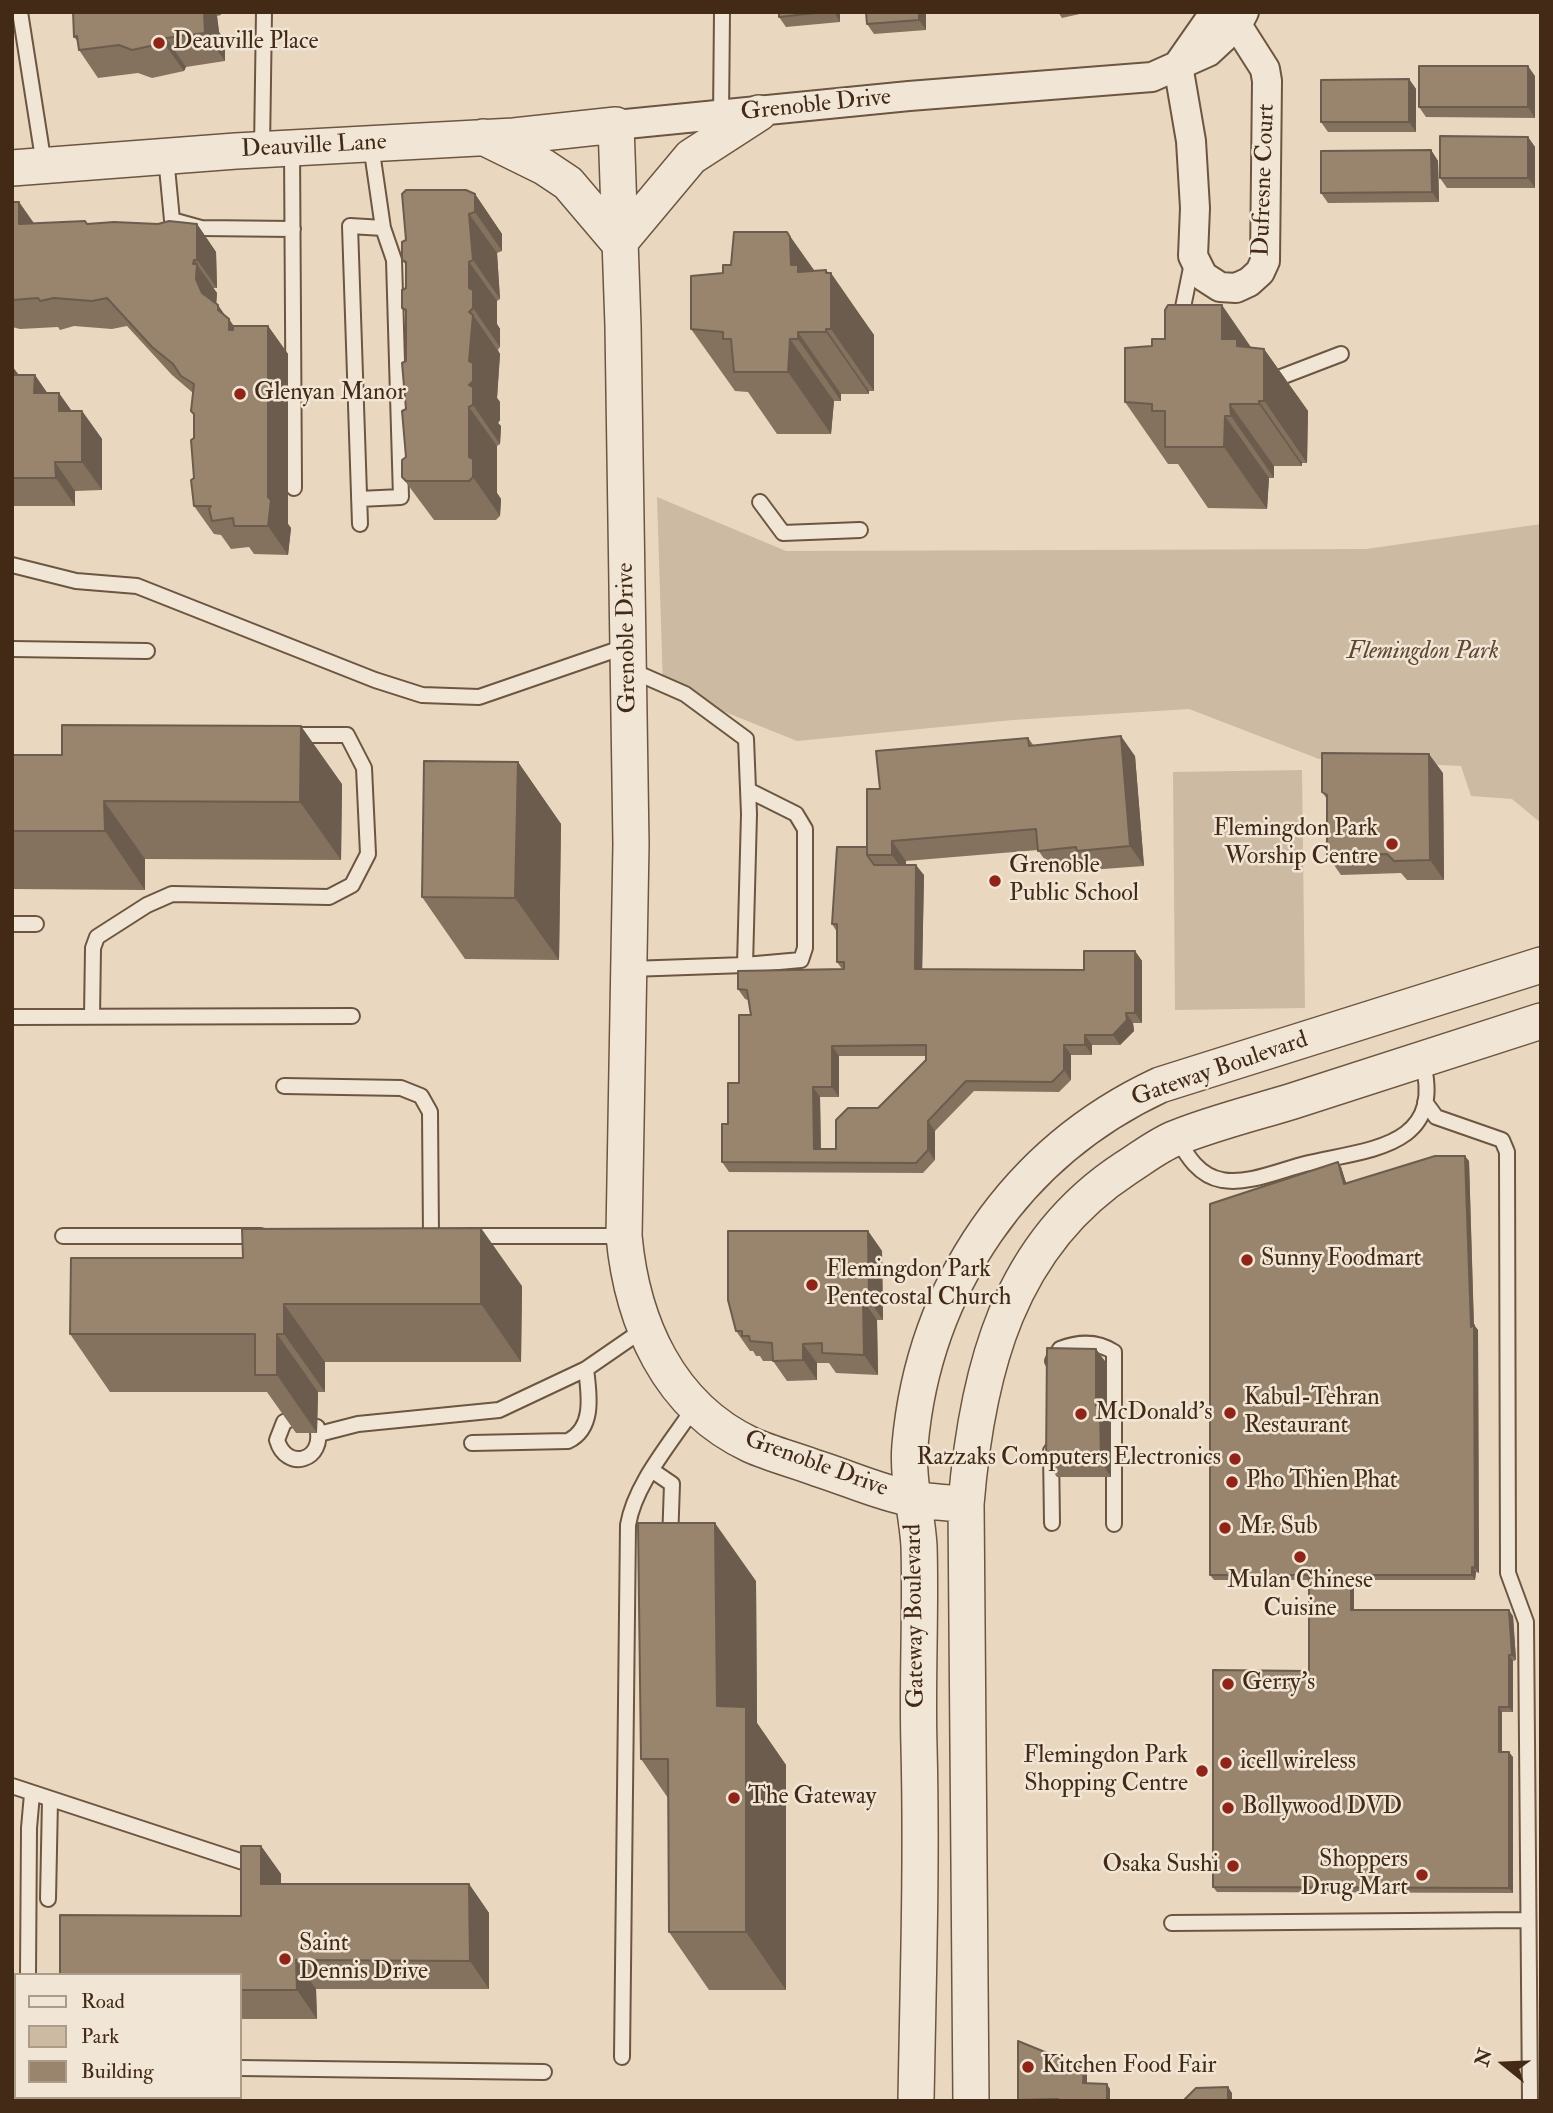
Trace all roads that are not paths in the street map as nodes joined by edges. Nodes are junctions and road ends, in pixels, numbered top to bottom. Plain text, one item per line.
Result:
1 (20, 12) edge
2 (264, 12) edge
3 (722, 12) edge
4 (1232, 17) edge
5 (1178, 65) junction
6 (759, 113) junction
7 (721, 117) junction
8 (616, 125) junction
9 (483, 137) junction
10 (371, 143) junction
11 (277, 148) junction
12 (166, 156) junction
13 (28, 167) edge
14 (383, 228) junction
15 (293, 229) junction
16 (619, 243) junction
17 (1193, 256) junction
18 (1177, 333) edge
19 (1341, 354) dead end
20 (1266, 383) edge
21 (294, 488) dead end
22 (359, 499) junction
23 (760, 502) dead end
24 (360, 524) dead end
25 (860, 530) dead end
26 (12, 565) edge
27 (12, 649) edge
28 (147, 651) dead end
29 (627, 657) junction
30 (280, 736) edge
31 (748, 790) junction
32 (12, 924) edge
33 (36, 924) dead end
34 (745, 965) junction
35 (1541, 965) edge
36 (630, 969) junction
37 (1404, 1007) junction
38 (352, 1016) dead end
39 (12, 1017) edge
40 (92, 1017) junction
41 (1541, 1021) edge
42 (1422, 1060) junction
43 (284, 1086) dead end
44 (1425, 1102) junction
45 (1177, 1138) junction
46 (62, 1236) dead end
47 (281, 1236) edge
48 (624, 1236) junction
49 (644, 1329) junction
50 (586, 1369) junction
51 (1051, 1380) edge
52 (695, 1406) junction
53 (296, 1417) dead end
54 (1051, 1436) edge
55 (472, 1443) dead end
56 (653, 1471) junction
57 (911, 1499) junction
58 (966, 1504) junction
59 (1052, 1523) dead end
60 (1114, 1524) dead end
61 (669, 1553) edge
62 (12, 1786) edge
63 (33, 1794) junction
64 (50, 1800) junction
65 (250, 1864) edge
66 (48, 1899) dead end
67 (1526, 1920) junction
68 (1172, 1923) dead end
69 (970, 1931) junction
70 (918, 1939) junction
71 (28, 1973) edge
72 (622, 2057) dead end
73 (242, 2068) edge
74 (544, 2072) dead end
75 (916, 2101) edge
76 (971, 2101) edge
77 (1530, 2101) edge

1 - 13 lane
2 - 11 lane
3 - 7 lane
4 - 5 street, Grenoble Drive
4 - 17 street, Dufresne Court
5 - 6 street, Grenoble Drive
5 - 17 street
6 - 7 street, Grenoble Drive
6 - 16 street
7 - 8 street, Grenoble Drive
8 - 9 street, Deauville Lane
8 - 16 street, Grenoble Drive
9 - 10 street, Deauville Lane
9 - 16 street
10 - 11 street, Deauville Lane
10 - 14 lane
11 - 12 street, Deauville Lane
11 - 15 lane
12 - 13 street, Deauville Lane
12 - 15 lane
14 - 22 lane
14 - 22 lane
15 - 21 lane
16 - 29 street, Grenoble Drive
17 - 18 lane
19 - 20 lane
22 - 24 lane
23 - 25 lane
26 - 29 lane
27 - 28 lane
29 - 31 lane
29 - 36 street, Grenoble Drive
30 - 40 lane
31 - 34 lane
31 - 34 lane
32 - 33 lane
34 - 36 lane
35 - 37 street, Gateway Boulevard
36 - 48 street, Grenoble Drive
37 - 42 street
37 - 57 street, Gateway Boulevard
38 - 40 lane
39 - 40 lane
41 - 42 street, Gateway Boulevard
42 - 44 lane
42 - 45 street, Gateway Boulevard
43 - 48 lane
44 - 45 lane
44 - 67 lane
45 - 58 street, Gateway Boulevard
46 - 47 lane
48 - 49 street, Grenoble Drive
49 - 50 lane
49 - 52 street, Grenoble Drive
50 - 53 lane
50 - 55 lane
51 - 60 lane
52 - 56 lane
52 - 57 street, Grenoble Drive
54 - 59 lane
56 - 61 lane
56 - 72 lane
57 - 58 street, Grenoble Drive
57 - 70 street, Gateway Boulevard
58 - 69 street, Gateway Boulevard
62 - 63 lane
63 - 64 lane
63 - 71 lane
64 - 65 lane
64 - 66 lane
67 - 68 lane
67 - 77 lane
69 - 70 street
69 - 76 street, Gateway Boulevard
70 - 75 street, Gateway Boulevard
73 - 74 lane

